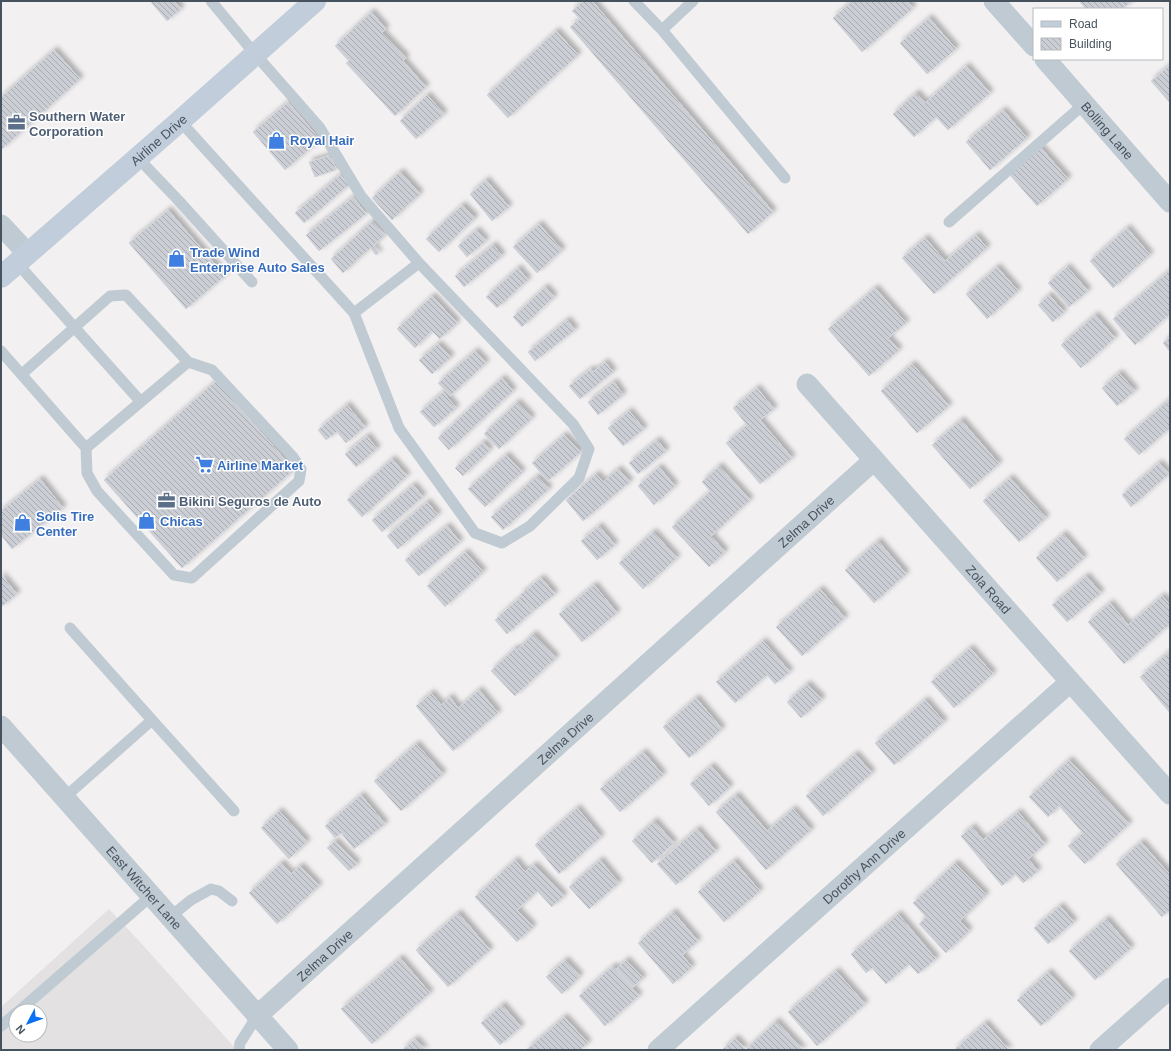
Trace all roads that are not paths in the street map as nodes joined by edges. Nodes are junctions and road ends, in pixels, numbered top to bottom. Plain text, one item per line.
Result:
1 (211, 1) edge
2 (315, 1) edge
3 (634, 1) edge
4 (693, 1) edge
5 (994, 1) edge
6 (662, 30) junction
7 (1033, 45) edge
8 (255, 54) junction
9 (1046, 60) edge
10 (1084, 104) junction
11 (180, 122) junction
12 (138, 158) junction
13 (785, 178) dead end
14 (1170, 202) edge
15 (949, 222) dead end
16 (1, 225) edge
17 (419, 263) junction
18 (15, 264) edge
19 (252, 282) dead end
20 (354, 313) junction
21 (75, 327) junction
22 (1, 351) edge
23 (188, 362) junction
24 (22, 374) junction
25 (807, 384) dead end
26 (141, 402) junction
27 (86, 448) junction
28 (874, 460) junction
29 (70, 628) dead end
30 (1070, 682) junction
31 (152, 720) junction
32 (1, 726) edge
33 (1170, 794) edge
34 (64, 798) junction
35 (234, 811) dead end
36 (151, 896) junction
37 (232, 901) dead end
38 (170, 918) junction
39 (1170, 988) edge
40 (28, 1003) edge
41 (257, 1016) junction
42 (239, 1050) edge
43 (288, 1050) edge
44 (658, 1050) edge
45 (1100, 1050) edge

1 - 8 lane
2 - 8 main road, Airline Drive
3 - 6 lane
4 - 6 lane
5 - 7 street
6 - 13 lane
8 - 11 main road, Airline Drive
8 - 17 lane
9 - 10 street, Bolling Lane
10 - 14 street, Bolling Lane
10 - 15 lane
11 - 12 main road, Airline Drive
11 - 20 lane
12 - 18 main road, Airline Drive
12 - 19 lane
16 - 18 street
17 - 20 lane
17 - 20 lane
18 - 21 lane
21 - 23 lane
21 - 24 lane
21 - 26 lane
22 - 24 lane
23 - 26 lane
23 - 27 lane
24 - 27 lane
25 - 28 street, Zola Road
26 - 27 lane
28 - 30 street, Zola Road
28 - 41 street, Zelma Drive
29 - 31 lane
30 - 33 street, Zola Road
30 - 44 street, Dorothy Ann Drive
31 - 34 lane
31 - 35 lane
32 - 34 street, East Witcher Lane
34 - 36 street, East Witcher Lane
36 - 38 street, East Witcher Lane
36 - 40 lane
37 - 38 lane
38 - 41 street, East Witcher Lane
39 - 45 street
41 - 42 lane
41 - 43 street, East Witcher Lane

